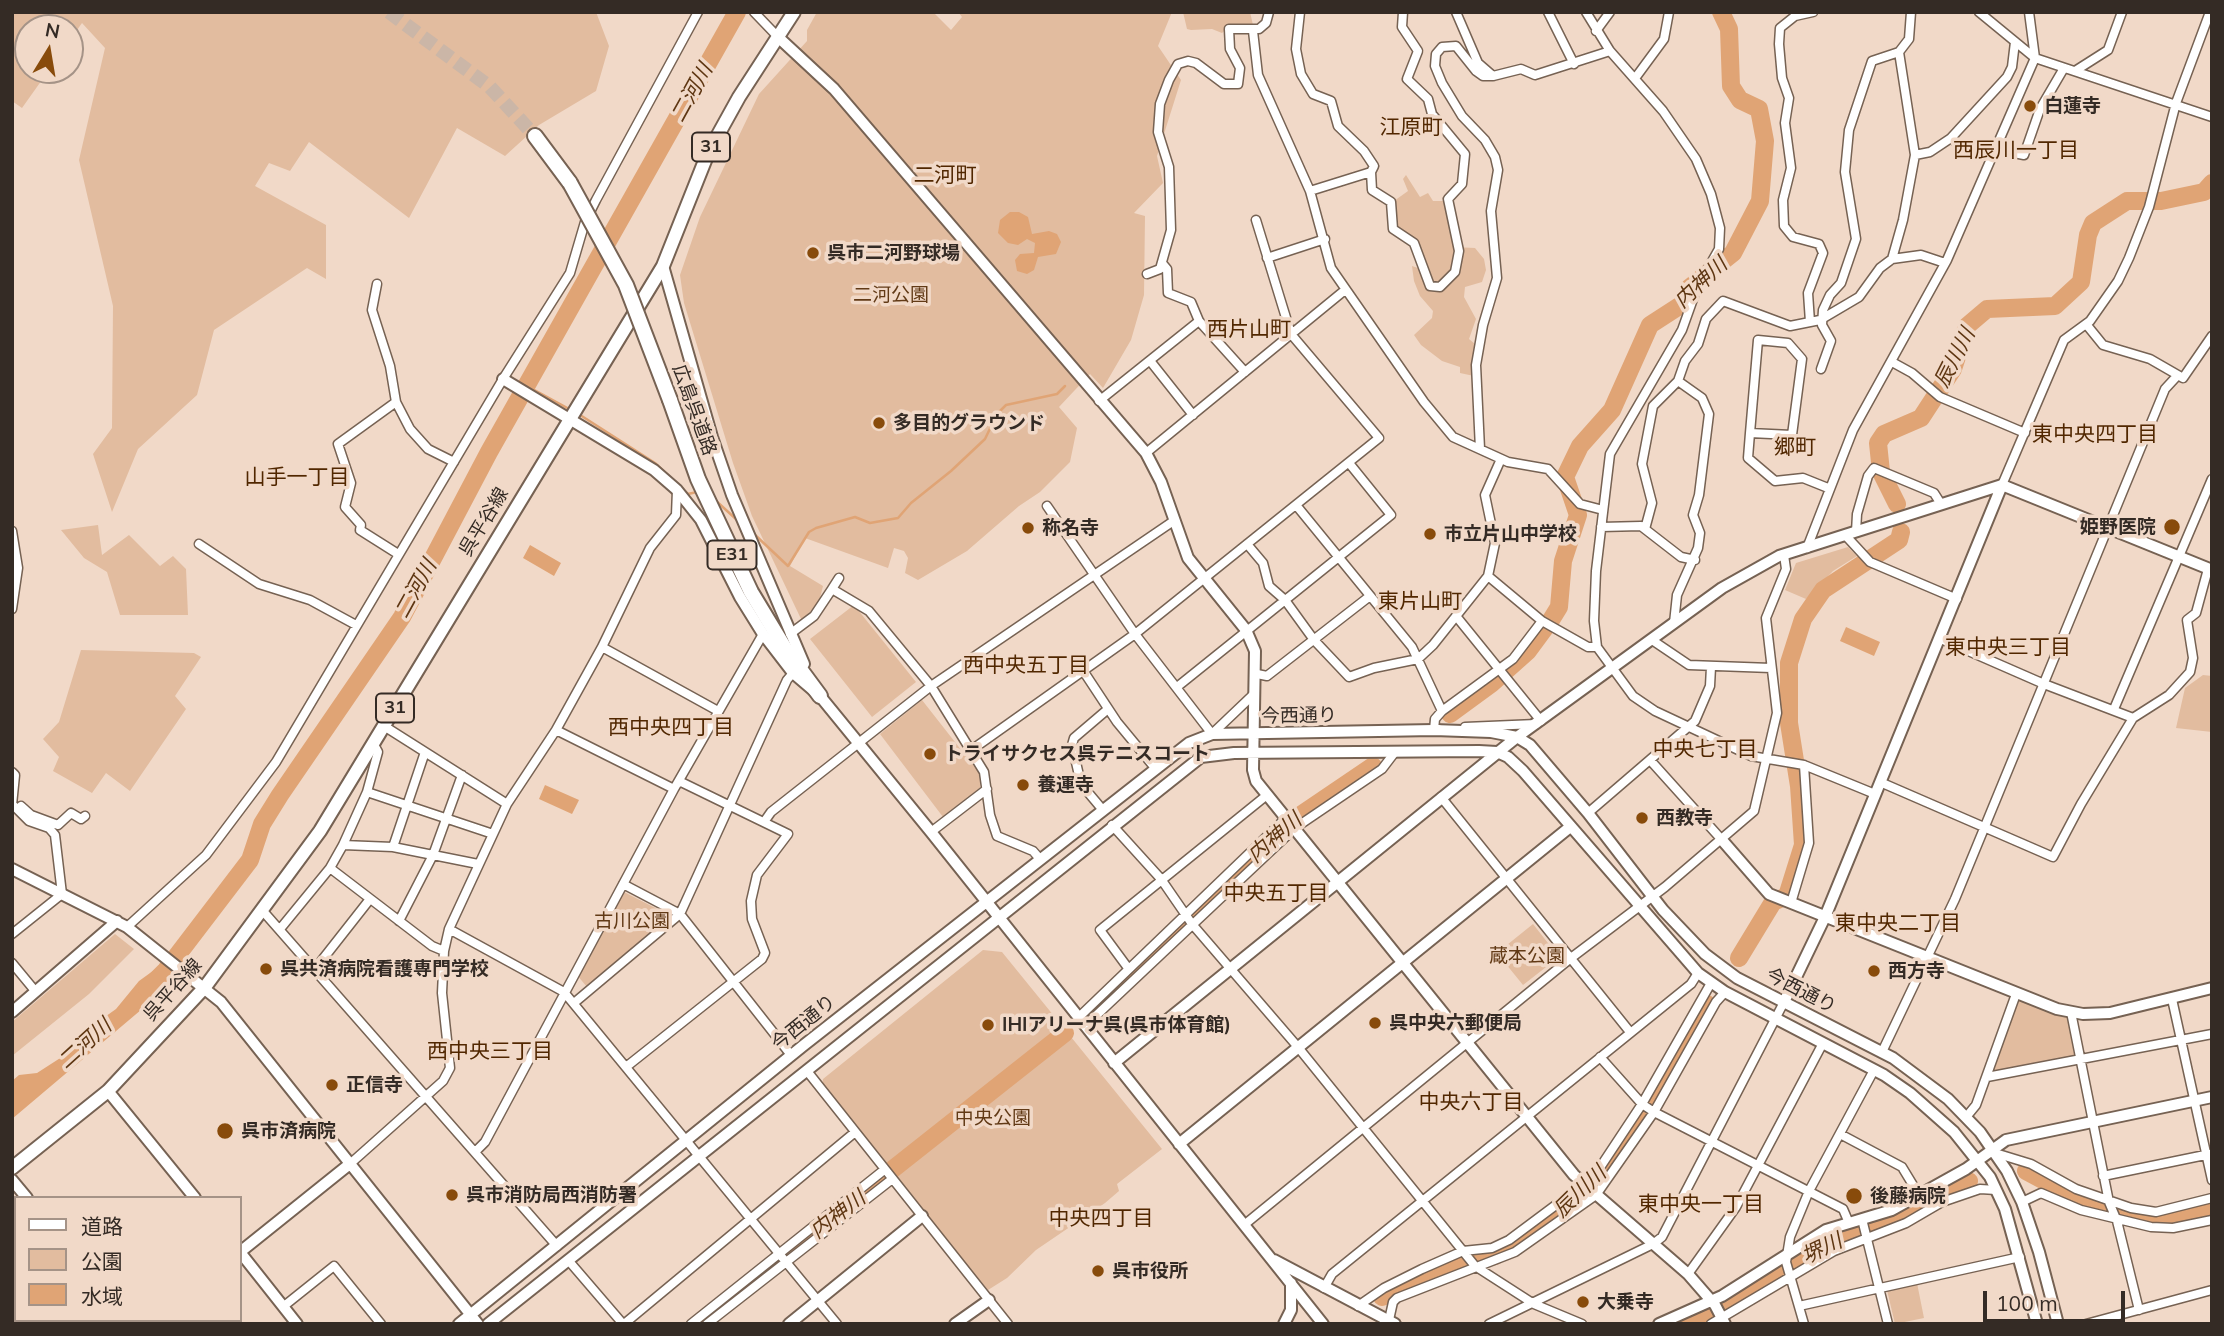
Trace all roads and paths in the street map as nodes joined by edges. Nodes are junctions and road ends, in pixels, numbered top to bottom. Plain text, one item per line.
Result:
1 (698, 12) edge
2 (754, 12) edge
3 (794, 12) edge
4 (1269, 12) edge
5 (1300, 12) edge
6 (1403, 12) edge
7 (1456, 12) edge
8 (1463, 12) edge
9 (1548, 12) edge
10 (1586, 12) edge
11 (1610, 12) edge
12 (1670, 12) edge
13 (1812, 12) edge
14 (1911, 12) edge
15 (1979, 12) edge
16 (2029, 12) edge
17 (2122, 12) edge
18 (2210, 12) edge
19 (1461, 26) junction
20 (1253, 31) junction
21 (1596, 31) junction
22 (779, 37) junction
23 (2015, 42) junction
24 (1610, 51) junction
25 (1899, 52) junction
26 (2035, 58) junction
27 (1574, 64) junction
28 (2064, 68) junction
29 (2075, 71) junction
30 (1493, 76) junction
31 (1636, 77) junction
32 (2176, 103) junction
33 (2212, 117) edge
34 (535, 136) tunnel mouth
35 (1951, 138) junction
36 (1993, 149) junction
37 (1915, 156) junction
38 (1371, 172) junction
39 (1310, 191) junction
40 (1256, 220) dead end
41 (1325, 239) junction
42 (1267, 258) junction
43 (1892, 259) junction
44 (1162, 263) junction
45 (1945, 263) junction
46 (663, 266) junction
47 (1147, 274) dead end
48 (377, 284) dead end
49 (1345, 290) junction
50 (1820, 320) junction
51 (1199, 321) junction
52 (1810, 322) junction
53 (2087, 324) junction
54 (1291, 334) junction
55 (2212, 336) edge
56 (1151, 362) junction
57 (1892, 362) junction
58 (1821, 369) dead end
59 (1245, 372) junction
60 (2178, 376) junction
61 (506, 381) junction
62 (1678, 381) junction
63 (1099, 401) junction
64 (396, 402) junction
65 (1193, 415) junction
66 (563, 416) junction
67 (1750, 433) junction
68 (2025, 433) junction
69 (1480, 449) junction
70 (1146, 453) junction
71 (1501, 459) junction
72 (454, 462) junction
73 (1349, 463) junction
74 (2212, 479) edge
75 (2002, 485) junction
76 (1828, 488) junction
77 (677, 491) junction
78 (1941, 504) junction
79 (1296, 505) junction
80 (1047, 506) dead end
81 (1603, 510) junction
82 (1175, 520) junction
83 (1601, 527) junction
84 (2108, 528) junction
85 (1645, 529) junction
86 (12, 531) edge
87 (1851, 534) junction
88 (199, 544) dead end
89 (1247, 544) junction
90 (1807, 548) junction
91 (398, 554) junction
92 (1784, 555) junction
93 (2179, 557) junction
94 (1338, 558) junction
95 (1695, 560) junction
96 (2210, 569) edge
97 (1094, 575) junction
98 (1488, 576) junction
99 (1205, 578) junction
100 (839, 579) dead end
101 (832, 589) junction
102 (1370, 596) junction
103 (1957, 599) junction
104 (1285, 600) junction
105 (12, 610) edge
106 (1456, 616) junction
107 (1542, 621) junction
108 (1674, 623) junction
109 (356, 625) junction
110 (1246, 630) junction
111 (763, 634) junction
112 (790, 634) junction
113 (1135, 634) junction
114 (1941, 639) junction
115 (1314, 640) junction
116 (1652, 640) junction
117 (602, 647) junction
118 (1597, 647) junction
119 (1418, 660) junction
120 (1711, 667) junction
121 (1771, 668) junction
122 (1611, 669) junction
123 (1083, 672) junction
124 (1502, 672) junction
125 (793, 673) junction
126 (1256, 674) junction
127 (2044, 684) junction
128 (931, 686) junction
129 (1177, 687) junction
130 (1254, 694) junction
131 (820, 696) junction
132 (1108, 709) junction
133 (2114, 709) junction
134 (718, 711) junction
135 (1442, 711) junction
136 (2133, 718) junction
137 (1539, 723) junction
138 (384, 726) junction
139 (1688, 727) junction
140 (556, 730) junction
141 (1434, 730) junction
142 (1212, 734) junction
143 (1253, 734) junction
144 (1517, 737) junction
145 (373, 743) junction
146 (859, 745) junction
147 (970, 751) junction
148 (425, 752) junction
149 (1253, 752) junction
150 (1395, 752) junction
151 (1497, 752) junction
152 (1650, 760) junction
153 (1765, 760) junction
154 (1798, 765) junction
155 (1156, 768) junction
156 (12, 772) edge
157 (462, 775) junction
158 (1880, 782) junction
159 (677, 785) junction
160 (987, 789) junction
161 (367, 792) junction
162 (1875, 794) junction
163 (1267, 795) junction
164 (1441, 796) junction
165 (507, 804) junction
166 (407, 805) junction
167 (14, 806) edge
168 (729, 806) junction
169 (1102, 809) junction
170 (1588, 813) junction
171 (85, 816) dead end
172 (447, 818) junction
173 (764, 822) junction
174 (1291, 823) junction
175 (1112, 825) junction
176 (1984, 826) junction
177 (1570, 827) junction
178 (931, 832) junction
179 (493, 834) junction
180 (1722, 840) junction
181 (343, 845) junction
182 (393, 847) junction
183 (433, 855) junction
184 (1040, 859) junction
185 (478, 864) junction
186 (330, 868) junction
187 (12, 869) edge
188 (1505, 878) junction
189 (1161, 879) junction
190 (1337, 880) junction
191 (623, 884) junction
192 (62, 894) junction
193 (1653, 896) junction
194 (370, 899) junction
195 (986, 902) junction
196 (1791, 902) junction
197 (1638, 906) junction
198 (262, 910) junction
199 (680, 914) junction
200 (997, 917) junction
201 (1825, 917) junction
202 (1189, 919) junction
203 (117, 921) junction
204 (399, 921) junction
205 (127, 927) junction
206 (280, 929) junction
207 (449, 929) junction
208 (12, 934) edge
209 (444, 951) junction
210 (1571, 958) junction
211 (1929, 959) junction
212 (1403, 961) junction
213 (12, 963) edge
214 (1230, 966) junction
215 (1128, 968) junction
216 (315, 969) junction
217 (1698, 973) junction
218 (734, 981) junction
219 (201, 983) junction
220 (1711, 984) junction
221 (2212, 988) edge
222 (36, 992) junction
223 (564, 992) junction
224 (1725, 992) junction
225 (2016, 993) junction
226 (2172, 999) junction
227 (1784, 1002) junction
228 (574, 1003) junction
229 (12, 1012) edge
230 (2071, 1012) junction
231 (1776, 1018) junction
232 (1082, 1022) junction
233 (1630, 1032) junction
234 (2212, 1034) edge
235 (2180, 1041) junction
236 (1467, 1042) junction
237 (1823, 1043) junction
238 (1297, 1046) junction
239 (1882, 1052) junction
240 (791, 1055) junction
241 (1600, 1056) junction
242 (2079, 1061) junction
243 (1115, 1063) junction
244 (626, 1067) junction
245 (1874, 1070) junction
246 (807, 1071) junction
247 (1987, 1077) junction
248 (108, 1091) junction
249 (426, 1097) junction
250 (2212, 1097) edge
251 (2194, 1101) junction
252 (1642, 1104) junction
253 (1654, 1112) junction
254 (1527, 1116) junction
255 (1967, 1116) junction
256 (2091, 1120) junction
257 (1363, 1127) junction
258 (854, 1133) junction
259 (1840, 1134) junction
260 (1711, 1141) junction
261 (686, 1142) junction
262 (1179, 1144) junction
263 (476, 1151) junction
264 (1993, 1152) junction
265 (2209, 1154) edge
266 (699, 1157) junction
267 (1977, 1161) junction
268 (351, 1163) junction
269 (1758, 1165) junction
270 (12, 1168) edge
271 (884, 1170) junction
272 (2103, 1176) junction
273 (12, 1180) edge
274 (891, 1180) junction
275 (2212, 1180) edge
276 (1584, 1184) junction
277 (1809, 1191) junction
278 (1996, 1191) junction
279 (1596, 1195) junction
280 (1919, 1195) junction
281 (25, 1196) edge
282 (193, 1196) edge
283 (2212, 1198) edge
284 (1422, 1200) junction
285 (2022, 1202) junction
286 (2110, 1205) junction
287 (922, 1216) junction
288 (749, 1218) junction
289 (2116, 1220) junction
290 (2212, 1220) edge
291 (1849, 1223) junction
292 (1244, 1224) junction
293 (1865, 1229) junction
294 (1653, 1244) junction
295 (557, 1246) junction
296 (242, 1250) edge
297 (1463, 1251) junction
298 (242, 1254) edge
299 (780, 1254) junction
300 (2020, 1256) junction
301 (1269, 1257) junction
302 (1786, 1258) junction
303 (568, 1260) junction
304 (786, 1261) junction
305 (1475, 1266) junction
306 (1688, 1274) junction
307 (1790, 1276) junction
308 (1291, 1283) junction
309 (1880, 1287) junction
310 (1324, 1288) junction
311 (2212, 1290) edge
312 (818, 1300) junction
313 (989, 1300) junction
314 (1534, 1304) junction
315 (284, 1306) junction
316 (1358, 1306) junction
317 (1799, 1306) junction
318 (2138, 1310) junction
319 (1717, 1315) edge
320 (474, 1319) edge
321 (1392, 1322) edge
322 (297, 1324) edge
323 (381, 1324) edge
324 (459, 1324) edge
325 (488, 1324) edge
326 (623, 1324) edge
327 (691, 1324) edge
328 (707, 1324) edge
329 (789, 1324) edge
330 (837, 1324) edge
331 (956, 1324) edge
332 (1008, 1324) edge
333 (1284, 1324) edge
334 (1323, 1324) edge
335 (1489, 1324) edge
336 (1581, 1324) edge
337 (1659, 1324) edge
338 (1804, 1324) edge
339 (1888, 1324) edge
340 (2038, 1324) edge
341 (2057, 1324) edge
342 (2086, 1324) edge

1 - 61 street
2 - 22 street
3 - 22 main road, 呉平谷線 / 31
4 - 20 street
5 - 38 street
6 - 38 street
7 - 19 street
8 - 19 street
9 - 27 street
10 - 21 street
11 - 21 street
12 - 31 street
13 - 52 street
14 - 25 street
15 - 23 street
16 - 26 street
17 - 29 street
18 - 32 street
19 - 30 street
20 - 39 street
20 - 44 street
21 - 24 street
22 - 46 main road, 呉平谷線 / 31
22 - 63 street
23 - 26 street
23 - 35 street
24 - 27 street
24 - 31 street
25 - 37 street
25 - 50 street
26 - 28 street
26 - 36 street
27 - 30 street
28 - 29 street
28 - 36 street
29 - 32 street
30 - 69 street
31 - 81 street
32 - 33 street
32 - 53 street
34 - 131 highway, 広島呉道路 / E31, bridge
35 - 36 street
35 - 37 street
36 - 45 street
37 - 43 street
38 - 39 street
39 - 41 street
40 - 42 street
41 - 42 street
41 - 49 street
42 - 54 street
43 - 45 street
43 - 50 street
44 - 47 street
44 - 51 street
45 - 57 street
46 - 66 main road, 呉平谷線 / 31
46 - 112 street
48 - 64 street
49 - 54 street
49 - 69 street
50 - 52 street
50 - 58 street
51 - 56 street
51 - 59 street
52 - 62 street
53 - 60 street
53 - 68 street
54 - 59 street
54 - 73 street
55 - 60 street
56 - 63 street
56 - 65 street
57 - 68 street
57 - 76 street
59 - 65 street
60 - 84 street
61 - 66 street
61 - 72 street
62 - 85 street
62 - 95 street
63 - 70 street
64 - 72 street
64 - 91 street
65 - 70 street
66 - 77 street
66 - 138 main road, 呉平谷線 / 31
67 - 67 street
67 - 76 street
68 - 75 street
69 - 71 street
70 - 82 street
71 - 81 street
71 - 98 street
72 - 91 street
73 - 79 street
73 - 94 street
74 - 93 street
75 - 78 street
75 - 84 street
75 - 103 street
76 - 90 street
77 - 111 street
77 - 117 street
78 - 87 street
78 - 87 street
79 - 89 street
79 - 94 street
80 - 97 street
81 - 83 street
82 - 97 street
82 - 99 street
83 - 85 street
83 - 118 street
84 - 93 street
84 - 127 street
85 - 95 street
86 - 105 street
87 - 90 street
87 - 103 street
88 - 109 street
89 - 99 street
89 - 104 street
90 - 92 street
91 - 109 street
92 - 108 street
92 - 121 street
93 - 96 street
93 - 133 street
94 - 102 street
94 - 104 street
95 - 108 street
96 - 136 street
97 - 113 street
97 - 128 street
98 - 106 street
98 - 107 street
99 - 110 street
99 - 113 street
100 - 101 street
101 - 112 street
101 - 128 street
102 - 115 street
102 - 119 street
103 - 114 street
104 - 110 street
104 - 115 street
106 - 119 street
106 - 124 street
107 - 118 street
107 - 124 street
108 - 116 street
109 - 205 street
110 - 126 street
110 - 129 street
111 - 125 street
111 - 134 street
112 - 146 street
113 - 123 street
113 - 129 street
114 - 127 street
114 - 158 street
115 - 119 street
115 - 126 street
116 - 120 street
116 - 122 street
117 - 134 street
117 - 140 street
118 - 122 street
119 - 135 street
120 - 121 street
120 - 139 street
121 - 153 street
122 - 137 street
122 - 139 street
123 - 132 street
123 - 147 street
124 - 135 street
124 - 137 street
125 - 131 street
125 - 168 street
126 - 130 street
127 - 133 street
127 - 176 street
128 - 146 street
128 - 147 street
129 - 142 street
130 - 142 street
130 - 143 street
131 - 146 street
132 - 155 street
132 - 169 street
133 - 136 street
134 - 159 street
135 - 141 street
136 - 176 street
137 - 141 street
137 - 144 street
138 - 145 main road, 呉平谷線 / 31
138 - 148 street
139 - 152 street
139 - 153 street
140 - 159 street
140 - 165 street
141 - 143 street, 今西通り
141 - 144 street, 今西通り
142 - 143 street, 今西通り
142 - 155 street, 今西通り
143 - 149 street
144 - 151 street
144 - 170 street, 今西通り
145 - 161 street
145 - 198 main road, 呉平谷線 / 31
146 - 173 street
146 - 178 street
147 - 160 street
148 - 157 street
148 - 166 street
149 - 150 street, 今西通り
149 - 163 street
149 - 175 street, 今西通り
150 - 151 street, 今西通り
150 - 174 street
151 - 164 street
151 - 177 street, 今西通り
152 - 170 street
152 - 180 street
153 - 154 street
153 - 180 street
154 - 162 street
154 - 196 street
155 - 169 street, 今西通り
156 - 167 street
157 - 165 street
157 - 172 street
158 - 162 street
158 - 176 street
159 - 168 street
159 - 191 street
160 - 178 street
160 - 184 street
161 - 166 street
161 - 181 street
162 - 201 street
163 - 174 street
163 - 189 street
164 - 188 street
164 - 190 street
165 - 179 street
166 - 172 street
166 - 182 street
167 - 171 street
167 - 192 street
168 - 173 street
168 - 199 street
169 - 184 street, 今西通り
170 - 193 street, 今西通り
172 - 179 street
172 - 183 street
173 - 218 street
174 - 190 street
174 - 202 street
174 - 202 street
175 - 189 street
175 - 200 street, 今西通り
176 - 211 street
177 - 188 street
177 - 197 street, 今西通り
178 - 195 street
179 - 185 street
180 - 193 street
180 - 196 street
181 - 182 street
181 - 186 street
182 - 183 street
183 - 185 street
183 - 204 street
184 - 195 street, 今西通り
185 - 207 street
186 - 194 street
186 - 206 street
187 - 192 street
188 - 210 street
188 - 212 street
189 - 202 street
189 - 215 street
190 - 212 street
190 - 214 street
191 - 199 street
191 - 223 street
192 - 203 street
192 - 208 street
193 - 197 street
193 - 227 street, 今西通り
194 - 204 street
194 - 216 street
195 - 200 street
195 - 240 street, 今西通り
196 - 201 street
197 - 210 street
197 - 217 street, 今西通り
198 - 206 street
198 - 219 main road, 呉平谷線 / 31
199 - 218 street
199 - 228 street
200 - 232 street
200 - 246 street, 今西通り
201 - 211 street
201 - 227 street
202 - 214 street
202 - 215 street
202 - 232 street
203 - 205 street
203 - 222 street
204 - 209 street
205 - 219 street
206 - 216 street
207 - 209 street
207 - 223 street
209 - 249 street
210 - 233 street
210 - 236 street
211 - 225 street
211 - 239 street
212 - 236 street
212 - 238 street
213 - 222 street
214 - 238 street
214 - 243 street
215 - 232 street
216 - 249 street
217 - 220 street, 今西通り
217 - 233 street
218 - 240 street
218 - 244 street
219 - 248 main road, 呉平谷線 / 31
219 - 268 street
220 - 224 street, 今西通り
220 - 252 street
221 - 226 street
222 - 229 street
223 - 228 street
223 - 263 street
224 - 231 street, 今西通り
224 - 253 street
225 - 230 street
225 - 247 street
226 - 230 street
226 - 235 street
227 - 231 street
227 - 239 street, 今西通り
228 - 244 street
230 - 242 street
231 - 237 street, 今西通り
231 - 260 street
232 - 243 street
233 - 241 street
234 - 235 street
235 - 242 street
235 - 251 street
236 - 254 street
236 - 257 street
237 - 245 street, 今西通り
237 - 269 street
238 - 257 street
238 - 262 street
239 - 255 street, 今西通り
240 - 261 street, 今西通り
241 - 252 street
241 - 254 street
242 - 247 street
242 - 256 street
243 - 262 street
244 - 261 street
245 - 259 street
245 - 267 street, 今西通り
246 - 258 street
246 - 266 street, 今西通り
247 - 255 street
248 - 270 main road, 呉平谷線 / 31
248 - 282 street
249 - 263 street
249 - 268 street
250 - 251 street
251 - 256 street
251 - 265 street
252 - 253 street
252 - 276 street
253 - 260 street
253 - 279 street
254 - 276 street
254 - 284 street
255 - 264 street, 今西通り
256 - 264 street
256 - 272 street
257 - 284 street
257 - 292 street
258 - 271 street
258 - 288 street
259 - 277 street
259 - 280 street
260 - 269 street
260 - 294 street
261 - 266 street
261 - 295 street, 今西通り
262 - 292 street
263 - 295 street
264 - 267 street
264 - 285 street, 今西通り
264 - 286 street
265 - 272 street
265 - 275 street
266 - 288 street
266 - 303 street, 今西通り
267 - 278 street, 今西通り
267 - 280 street
268 - 296 street
268 - 320 street
269 - 277 street
269 - 306 street
271 - 274 street
271 - 299 street
272 - 286 street
273 - 281 street
274 - 287 street
274 - 304 street
276 - 279 street
276 - 297 street
277 - 291 street
277 - 302 street
278 - 293 street
278 - 300 street, 今西通り
279 - 294 street
279 - 305 street
280 - 293 street
283 - 286 street
284 - 297 street
284 - 310 street
285 - 289 street
285 - 341 street, 今西通り
286 - 289 street
287 - 312 street
287 - 313 street
288 - 299 street
288 - 326 street
289 - 290 street
289 - 318 street
291 - 293 street
291 - 302 street
292 - 301 street
293 - 307 street
293 - 309 street
294 - 306 street
294 - 314 street
295 - 320 street, 今西通り
297 - 305 street
297 - 316 street
298 - 315 street
299 - 304 street
299 - 327 street
300 - 309 street
300 - 340 street, 今西通り
301 - 308 street
301 - 310 street
302 - 307 street
302 - 319 street
303 - 325 street, 今西通り
303 - 326 street
304 - 312 street
304 - 328 street
305 - 314 street
305 - 321 street
306 - 319 street
307 - 317 street
307 - 319 street
308 - 333 street
308 - 334 street
309 - 317 street
309 - 339 street
310 - 316 street
311 - 318 street
312 - 329 street
312 - 330 street
313 - 331 street
313 - 332 street
314 - 335 street
314 - 336 street
315 - 322 street
315 - 323 street
316 - 321 street
317 - 338 street
318 - 342 street
319 - 337 street
320 - 324 street, 今西通り

